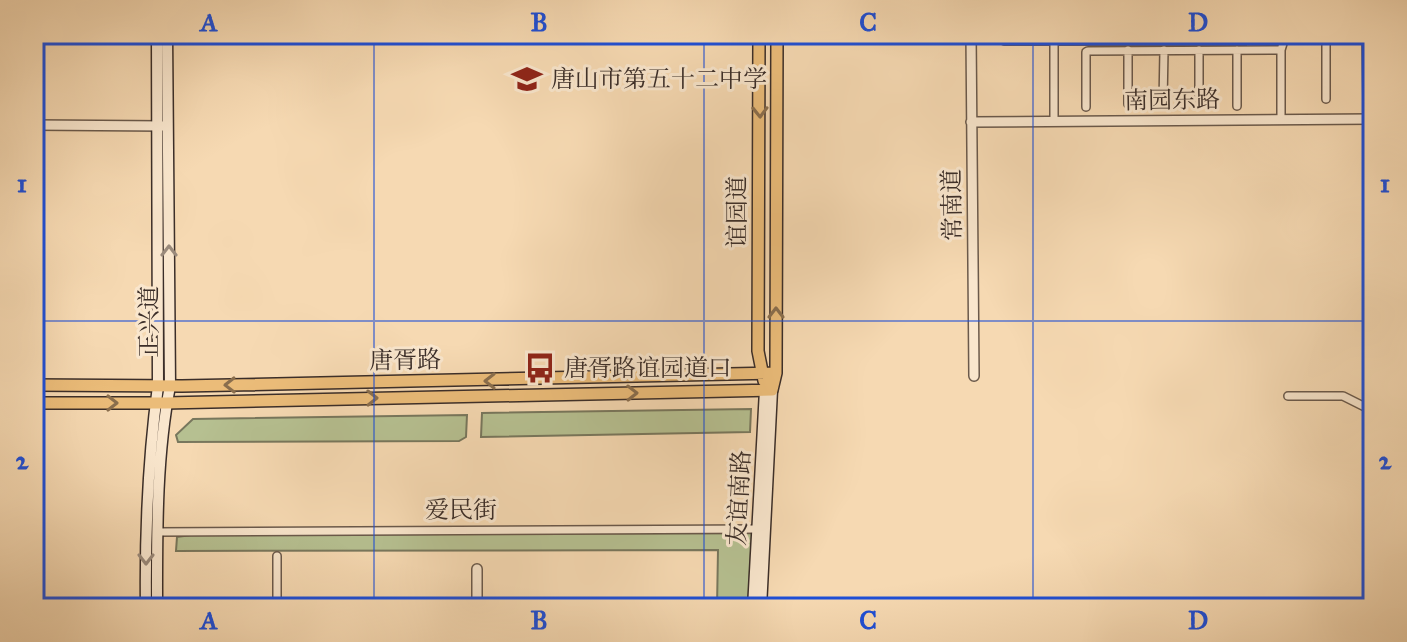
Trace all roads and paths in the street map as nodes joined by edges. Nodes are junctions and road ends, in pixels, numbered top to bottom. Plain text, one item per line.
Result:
1 (157, 34) edge
2 (167, 34) edge
3 (759, 34) edge
4 (777, 34) edge
5 (971, 34) edge
6 (1004, 34) edge
7 (1244, 34) edge
8 (1286, 34) edge
9 (1326, 34) edge
10 (1366, 34) edge
11 (1208, 37) edge
12 (1084, 38) edge
13 (1124, 38) edge
14 (1054, 42) junction
15 (1163, 42) edge
16 (1128, 50) junction
17 (1199, 50) junction
18 (1237, 50) junction
19 (1281, 50) junction
20 (1367, 96) dead end
21 (1326, 99) dead end
22 (1163, 103) dead end
23 (1128, 104) dead end
24 (1199, 105) dead end
25 (1237, 106) dead end
26 (1086, 107) dead end
27 (1281, 119) junction
28 (1373, 119) edge
29 (1054, 121) junction
30 (971, 122) junction
31 (34, 125) edge
32 (162, 126) junction
33 (770, 374) junction
34 (974, 376) dead end
35 (34, 385) edge
36 (164, 386) junction
37 (768, 390) junction
38 (1288, 396) dead end
39 (34, 403) edge
40 (161, 403) junction
41 (1373, 411) edge
42 (217, 522) dead end
43 (762, 529) junction
44 (217, 531) junction
45 (157, 532) junction
46 (277, 556) dead end
47 (477, 569) dead end
48 (146, 608) edge
49 (157, 608) edge
50 (277, 608) edge
51 (477, 608) edge
52 (753, 608) edge
53 (761, 608) edge

1 - 32 main road, 正兴道
2 - 32 main road, 正兴道
3 -> 33 main road, 谊园道
33 -> 4 main road, 谊园道
5 - 30 street, 常南道
6 - 14 street
7 - 11 street
8 - 19 street
9 - 21 street
10 - 20 street
11 - 15 street
12 - 13 street
12 - 14 street
13 - 15 street
14 - 29 street
15 - 16 street
15 - 17 street
15 - 22 street
16 - 23 street
16 - 26 street
17 - 18 street
17 - 24 street
18 - 19 street
18 - 25 street
19 - 27 street
27 - 28 street, 南园东路
27 - 29 street, 南园东路
29 - 30 street, 南园东路
30 - 34 street, 常南道
31 - 32 street
32 - 36 main road, 正兴道
33 -> 36 main road, 唐胥路
33 - 37 main road, 谊园道
35 - 36 main road, 唐胥路
36 - 40 main road, 正兴道
40 -> 37 main road, 唐胥路
37 - 43 main road, 友谊南路
38 - 41 street
39 -> 40 main road, 唐胥路
40 - 45 main road, 正兴道
40 -> 48 main road, 正兴道
42 - 44 street
43 - 44 street, 爱民街
43 - 52 main road, 友谊南路
43 - 53 main road, 友谊南路
44 - 45 street, 爱民街
45 - 49 main road, 正兴道
46 - 50 street
47 - 51 street

